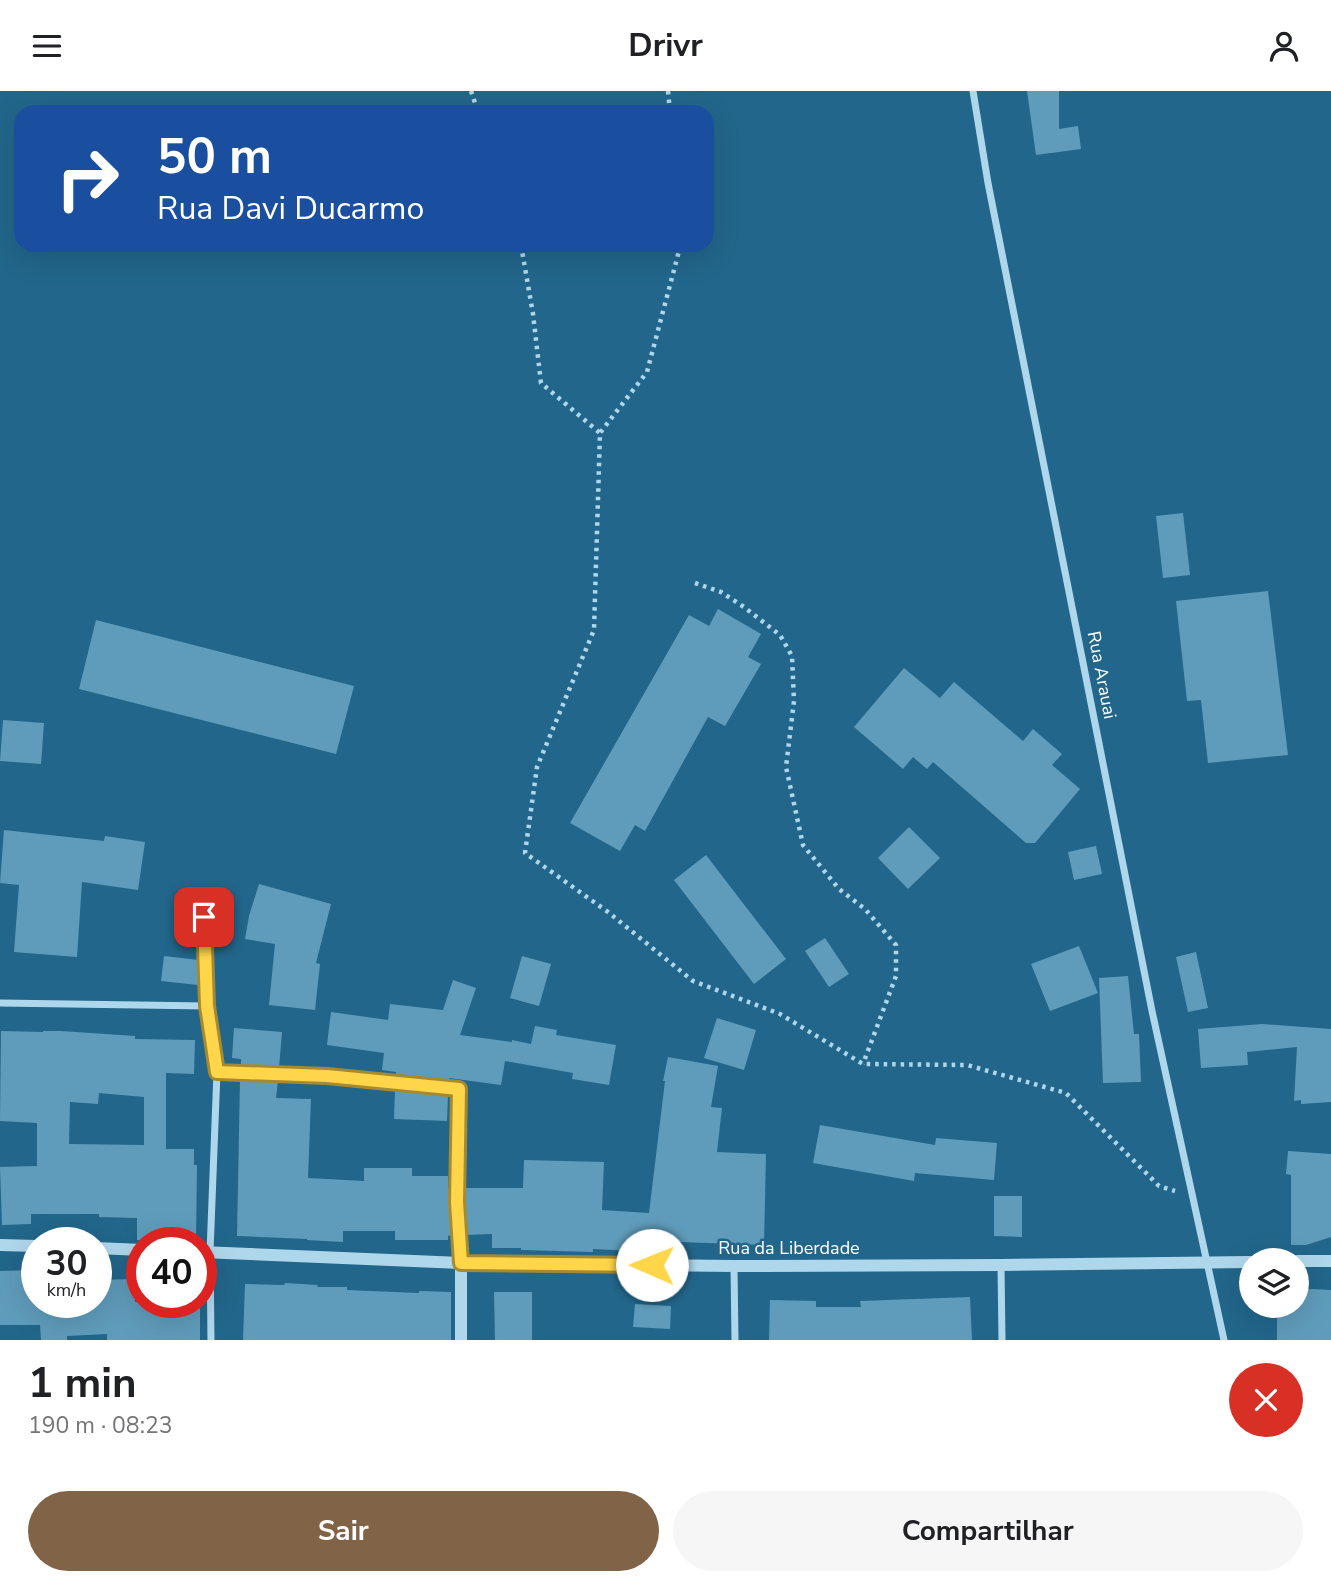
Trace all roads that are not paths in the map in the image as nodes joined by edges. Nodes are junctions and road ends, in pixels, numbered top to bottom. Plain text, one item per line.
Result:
1 (973, 91) edge
2 (204, 917) dead end
3 (0, 1003) edge
4 (207, 1006) junction
5 (217, 1072) junction
6 (208, 1227) edge
7 (0, 1245) edge
8 (21, 1246) edge
9 (217, 1252) edge
10 (1309, 1261) edge
11 (1331, 1261) edge
12 (1239, 1262) edge
13 (461, 1263) junction
14 (1208, 1263) junction
15 (1001, 1265) junction
16 (734, 1266) junction
17 (210, 1318) edge
18 (211, 1340) edge
19 (461, 1340) edge
20 (735, 1340) edge
21 (1002, 1340) edge
22 (1224, 1340) edge

1 - 14 street, Rua Arauai
2 - 4 street
3 - 4 street
4 - 5 street
5 - 6 street
5 - 13 street
7 - 8 street
9 - 13 street, Rua da Liberdade
10 - 11 street
12 - 14 street, Rua da Liberdade
13 - 16 street, Rua da Liberdade
13 - 19 street
14 - 15 street, Rua da Liberdade
14 - 22 street, Rua Arauai
15 - 16 street, Rua da Liberdade
15 - 21 street
16 - 20 street
17 - 18 street

